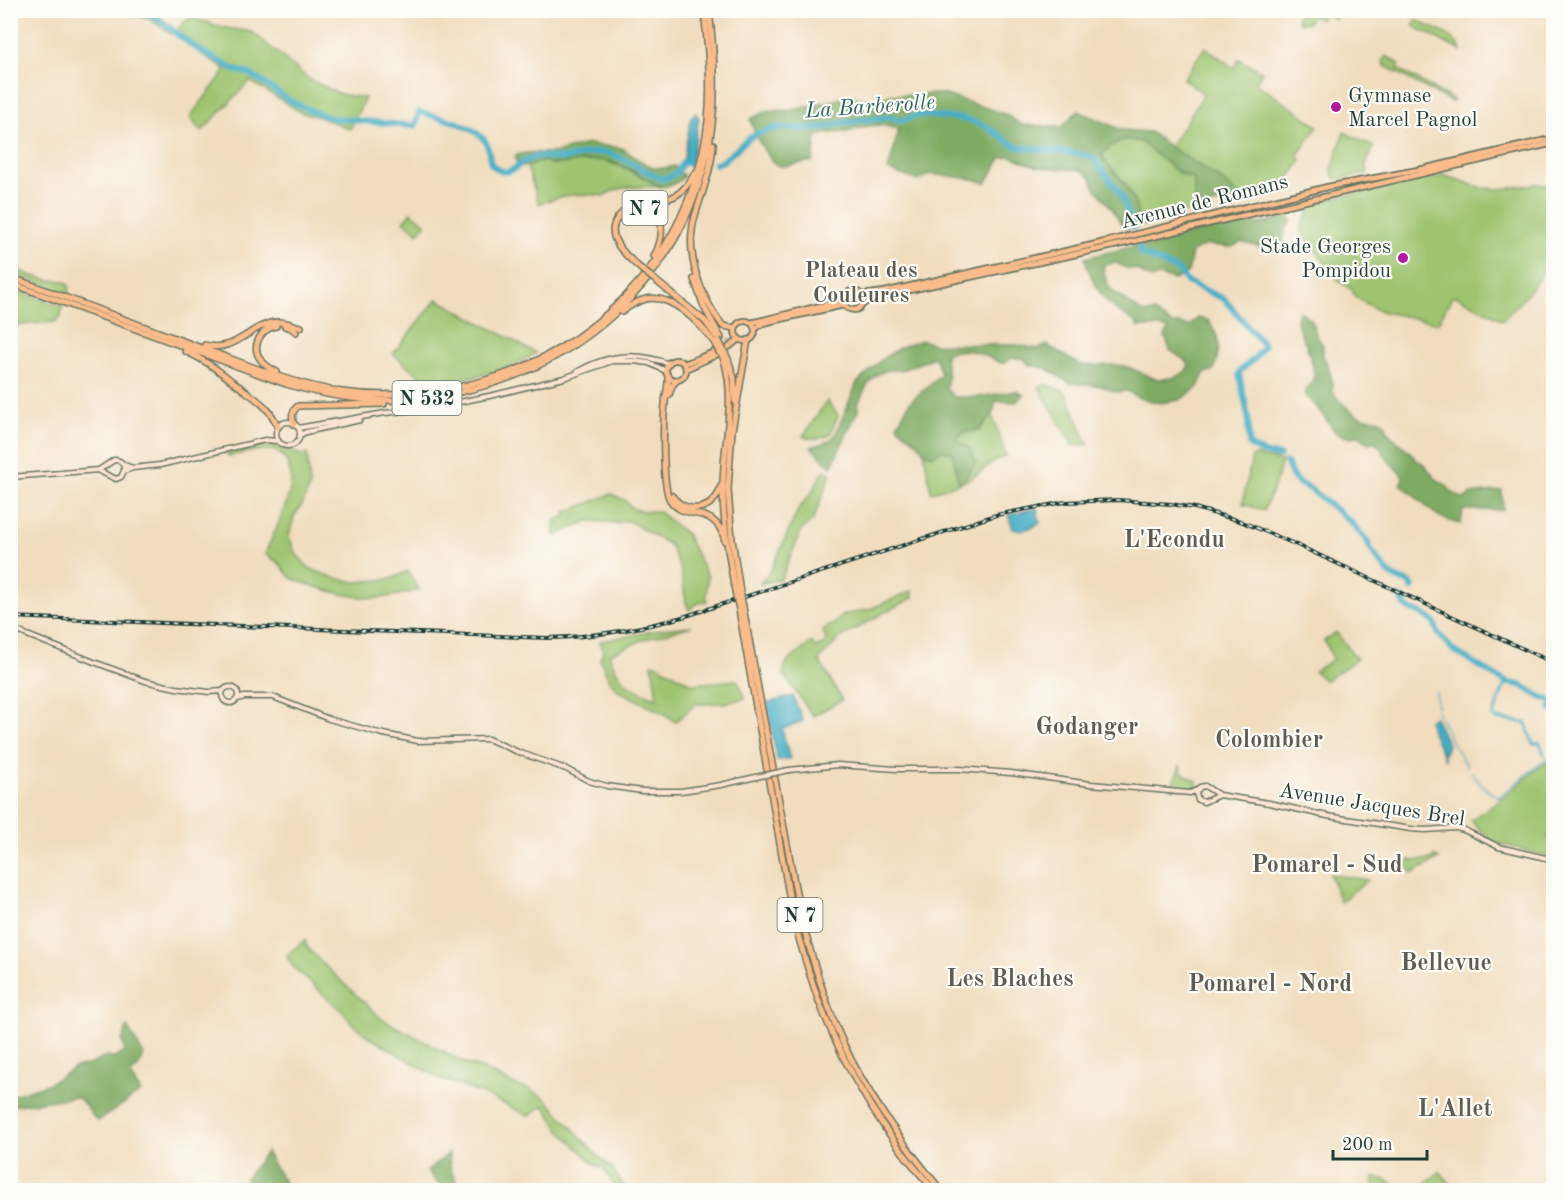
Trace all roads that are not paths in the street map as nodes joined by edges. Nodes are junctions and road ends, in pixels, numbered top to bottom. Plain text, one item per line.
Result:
1 (704, 10) edge
2 (709, 10) edge
3 (713, 124) junction
4 (1554, 140) edge
5 (700, 163) junction
6 (699, 183) joint
7 (691, 246) junction
8 (640, 270) junction
9 (972, 274) junction
10 (10, 277) edge
11 (10, 284) edge
12 (635, 285) junction
13 (862, 295) junction
14 (844, 302) junction
15 (863, 302) junction
16 (751, 323) junction
17 (603, 325) junction
18 (301, 327) dead end
19 (735, 328) junction
20 (755, 329) junction
21 (151, 332) junction
22 (296, 332) dead end
23 (738, 337) junction
24 (717, 340) junction
25 (731, 340) tunnel mouth
26 (748, 340) junction
27 (729, 347) tunnel mouth
28 (715, 354) dead end
29 (727, 359) junction
30 (669, 364) junction
31 (683, 365) junction
32 (668, 374) junction
33 (571, 376) junction
34 (288, 379) junction
35 (677, 380) junction
36 (299, 383) junction
37 (407, 400) junction
38 (396, 412) junction
39 (734, 423) junction
40 (296, 426) junction
41 (277, 430) junction
42 (300, 435) junction
43 (265, 440) junction
44 (277, 441) junction
45 (123, 465) junction
46 (107, 466) junction
47 (724, 466) junction
48 (134, 468) junction
49 (99, 471) junction
50 (124, 471) junction
51 (65, 473) junction
52 (107, 474) junction
53 (10, 477) edge
54 (731, 569) junction
55 (738, 591) junction
56 (741, 608) junction
57 (10, 628) edge
58 (237, 690) junction
59 (201, 691) junction
60 (223, 691) junction
61 (256, 696) junction
62 (222, 697) junction
63 (238, 699) junction
64 (1197, 790) junction
65 (1212, 792) junction
66 (1190, 793) junction
67 (1219, 795) junction
68 (1197, 797) junction
69 (1212, 798) junction
70 (1554, 860) edge
71 (934, 1191) edge
72 (941, 1191) edge

1 - 5 highway, N 7
2 - 3 highway, N 7
3 - 6 highway, N 7
3 - 7 highway, N 7
4 - 9 main road, Avenue de Romans
5 - 8 highway, N 7
5 - 12 highway, N 532
6 - 17 highway, N 532
7 - 19 highway, N 7
7 - 24 highway, N 7
8 - 12 highway, N 7
8 - 24 highway, N 7, bridge
9 - 13 main road, Avenue de Romans
9 - 15 main road, Avenue de Romans
10 - 21 highway
11 - 21 highway
12 - 36 highway, N 532
13 - 14 main road, Avenue de Romans
13 - 15 main road
14 - 15 main road, Avenue de Romans
14 - 16 main road, Avenue de Romans
14 - 20 main road, Avenue de Romans
16 - 19 main road
16 - 20 main road
17 - 24 highway, N 7
17 - 37 highway, N 532
18 - 21 highway
19 - 23 main road
20 - 26 main road
21 - 34 highway
21 - 41 highway
22 - 34 highway
23 - 25 main road
23 - 26 main road
23 - 27 main road
24 - 29 highway, N 7, bridge
26 - 39 highway
28 - 31 main road
29 - 39 highway, N 7
29 - 47 highway, N 7
30 - 31 main road
30 - 32 main road
30 - 33 main road
31 - 35 main road
32 - 33 main road
32 - 35 main road
32 - 54 highway, N 7
33 - 38 main road
34 - 36 highway
35 - 47 highway
36 - 37 highway, N 532
37 - 40 highway
38 - 40 main road
38 - 42 main road
39 - 55 highway, N 7
40 - 41 main road
40 - 42 main road
41 - 43 main road
41 - 44 main road
42 - 44 main road
43 - 44 main road
43 - 48 main road
45 - 46 main road
45 - 48 main road
45 - 50 main road
46 - 49 main road
46 - 52 main road
47 - 54 highway, N 7
48 - 50 main road
49 - 51 main road
49 - 52 main road
50 - 52 main road
51 - 53 main road
51 - 53 main road
54 - 55 highway, N 7
55 - 56 highway, N 7, bridge
56 - 71 highway, N 7
56 - 72 highway, N 7
57 - 59 main road
58 - 60 main road
58 - 61 main road
58 - 63 main road
59 - 60 main road
59 - 62 main road
60 - 62 main road
61 - 63 main road
61 - 66 main road, bridge
62 - 63 main road
64 - 65 main road
64 - 66 main road
64 - 68 main road
65 - 67 main road, Avenue Jacques Brel
65 - 69 main road
66 - 68 main road
67 - 69 main road
67 - 70 main road, Avenue Jacques Brel
68 - 69 main road

